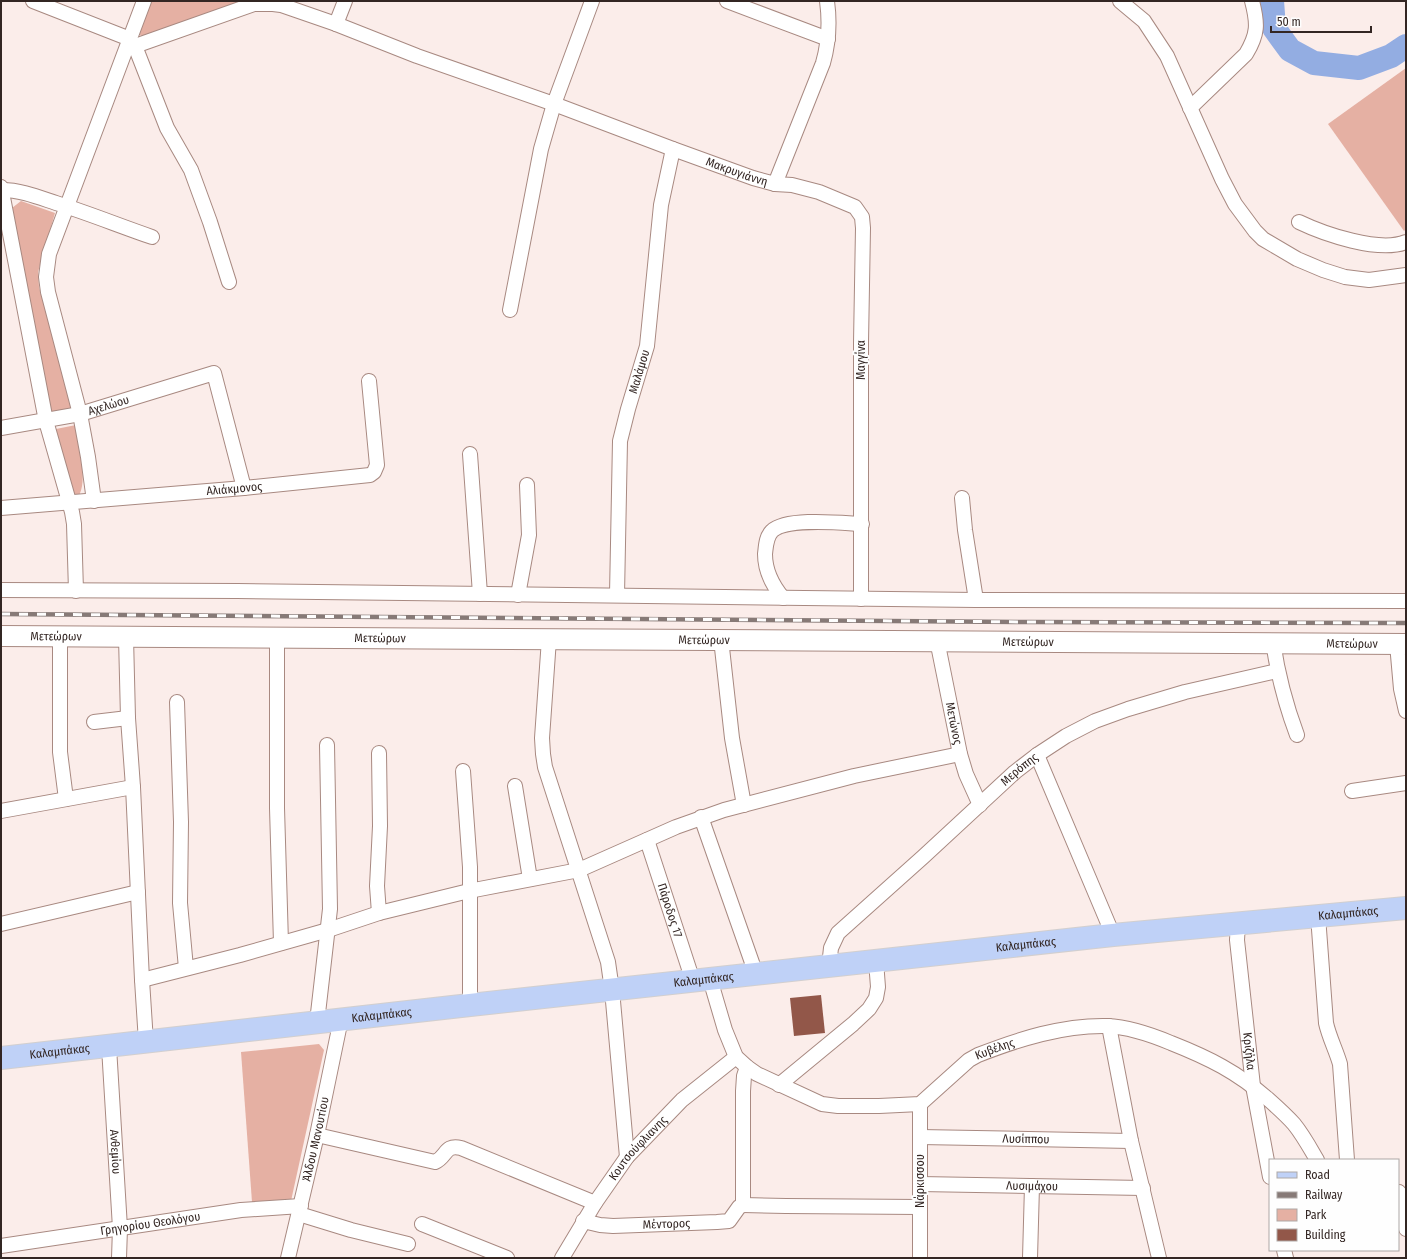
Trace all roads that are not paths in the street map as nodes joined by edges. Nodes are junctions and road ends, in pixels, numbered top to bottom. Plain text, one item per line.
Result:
1 (33, 1) edge
2 (144, 1) edge
3 (345, 1) edge
4 (592, 1) edge
5 (727, 1) edge
6 (827, 1) edge
7 (1120, 1) edge
8 (1252, 1) edge
9 (258, 2) edge
10 (336, 24) junction
11 (828, 39) junction
12 (131, 43) junction
13 (554, 104) junction
14 (1190, 108) junction
15 (673, 149) junction
16 (775, 184) junction
17 (2, 188) edge
18 (66, 206) junction
19 (1299, 222) dead end
20 (152, 237) dead end
21 (1406, 242) edge
22 (1406, 275) edge
23 (229, 282) dead end
24 (510, 310) dead end
25 (370, 381) dead end
26 (80, 414) junction
27 (46, 421) junction
28 (1, 428) edge
29 (470, 454) dead end
30 (528, 484) dead end
31 (244, 488) junction
32 (962, 498) dead end
33 (94, 501) junction
34 (70, 503) junction
35 (1, 508) edge
36 (862, 524) junction
37 (1, 590) edge
38 (76, 591) junction
39 (480, 594) junction
40 (518, 595) junction
41 (617, 595) junction
42 (783, 598) junction
43 (861, 599) junction
44 (976, 600) junction
45 (1406, 601) edge
46 (1, 636) edge
47 (60, 636) junction
48 (126, 637) junction
49 (277, 637) junction
50 (549, 639) junction
51 (721, 640) junction
52 (937, 640) junction
53 (1273, 642) junction
54 (1402, 644) edge
55 (1277, 671) junction
56 (176, 702) dead end
57 (1406, 711) edge
58 (128, 718) junction
59 (94, 722) dead end
60 (1298, 735) dead end
61 (327, 745) dead end
62 (379, 754) dead end
63 (960, 754) junction
64 (1037, 755) junction
65 (463, 771) dead end
66 (1406, 783) edge
67 (514, 786) dead end
68 (133, 787) junction
69 (1352, 791) dead end
70 (66, 799) junction
71 (980, 804) junction
72 (744, 805) junction
73 (1, 811) edge
74 (701, 817) junction
75 (647, 840) junction
76 (579, 870) junction
77 (530, 879) junction
78 (469, 891) junction
79 (138, 892) junction
80 (1406, 908) edge
81 (379, 913) junction
82 (1318, 916) junction
83 (1, 924) edge
84 (1238, 924) junction
85 (328, 930) junction
86 (1113, 935) junction
87 (281, 943) junction
88 (876, 961) junction
89 (829, 966) junction
90 (186, 968) junction
91 (756, 974) junction
92 (142, 980) junction
93 (701, 980) junction
94 (612, 990) junction
95 (470, 1005) junction
96 (341, 1019) junction
97 (317, 1022) junction
98 (1109, 1026) junction
99 (146, 1042) junction
100 (109, 1047) junction
101 (736, 1057) junction
102 (1, 1058) edge
103 (747, 1067) junction
104 (779, 1085) junction
105 (1253, 1086) junction
106 (920, 1104) junction
107 (317, 1135) junction
108 (920, 1137) junction
109 (1131, 1141) junction
110 (627, 1157) junction
111 (1316, 1159) edge
112 (1347, 1159) edge
113 (1269, 1171) edge
114 (920, 1184) junction
115 (1032, 1186) junction
116 (1143, 1188) junction
117 (1401, 1192) edge
118 (595, 1203) junction
119 (743, 1205) junction
120 (920, 1207) junction
121 (300, 1210) junction
122 (583, 1221) junction
123 (422, 1224) dead end
124 (120, 1228) junction
125 (1406, 1229) edge
126 (408, 1244) dead end
127 (1, 1246) edge
128 (119, 1258) edge
129 (288, 1258) edge
130 (507, 1258) edge
131 (562, 1258) edge
132 (920, 1258) edge
133 (1030, 1258) edge
134 (1159, 1258) edge

1 - 12 street
2 - 12 street
3 - 10 street
4 - 13 street
5 - 11 street
6 - 11 street, Μακρυγιάννη
7 - 14 street
8 - 14 street
9 - 10 street, Μακρυγιάννη
9 - 12 street
10 - 13 street, Μακρυγιάννη
11 - 16 street, Μακρυγιάννη
12 - 18 street
12 - 23 street
13 - 15 street, Μακρυγιάννη
13 - 24 street
14 - 22 street
15 - 16 street, Μακρυγιάννη
15 - 41 street, Μαλάμου
16 - 36 street, Μαγγίνα
17 - 18 street
17 - 27 street
18 - 20 street
18 - 26 street
19 - 21 street
25 - 31 street, Αλιάκμονος
26 - 27 street, Αχελώου
26 - 31 street, Αχελώου
26 - 33 street
27 - 28 street, Αχελώου
27 - 34 street
29 - 39 street
30 - 40 street
31 - 33 street, Αλιάκμονος
32 - 44 street
33 - 34 street, Αλιάκμονος
34 - 35 street, Αλιάκμονος
34 - 38 street
36 - 42 street
36 - 43 street, Μαγγίνα
37 - 38 street
38 - 39 street
39 - 40 street
40 - 41 street
41 - 42 street
42 - 43 street
43 - 44 street
44 - 45 street
46 - 47 street, Μετεώρων
47 - 48 street, Μετεώρων
47 - 70 street
48 - 49 street, Μετεώρων
48 - 58 street
49 - 50 street, Μετεώρων
49 - 87 street
50 - 51 street, Μετεώρων
50 - 76 street
51 - 52 street, Μετεώρων
51 - 72 street
52 - 53 street, Μετεώρων
52 - 63 street, Μετώνος
53 - 54 street, Μετεώρων
53 - 55 street
54 - 57 street
55 - 60 street
55 - 64 street, Μερόπης
56 - 90 street
58 - 59 street
58 - 68 street
61 - 85 street
62 - 81 street
63 - 71 street, Μετώνος
63 - 72 street
64 - 71 street, Μερόπης
64 - 86 street
65 - 78 street
66 - 69 street
67 - 77 street
68 - 70 street
68 - 79 street
70 - 73 street
71 - 89 street, Μερόπης
72 - 74 street
74 - 75 street
74 - 91 street
75 - 76 street
75 - 93 street, Πάροδος 17
76 - 77 street
76 - 94 street
77 - 78 street
78 - 81 street
78 - 95 street
79 - 83 street
79 - 92 street
80 - 82 main road, Καλαμπάκας
81 - 85 street
82 - 84 main road, Καλαμπάκας
82 - 112 street
84 - 86 main road, Καλαμπάκας
84 - 105 street, Κριζήλα
85 - 87 street
85 - 97 street
86 - 88 main road, Καλαμπάκας
87 - 90 street
88 - 89 main road, Καλαμπάκας
88 - 104 street
89 - 91 main road, Καλαμπάκας
90 - 92 street
91 - 93 main road, Καλαμπάκας
92 - 99 street
93 - 94 main road, Καλαμπάκας
93 - 101 street
94 - 95 main road, Καλαμπάκας
94 - 110 street
95 - 96 main road, Καλαμπάκας
96 - 97 main road, Καλαμπάκας
96 - 107 street, Άλδου Μανουτίου
97 - 99 main road, Καλαμπάκας
98 - 105 street, Κυβέλης
98 - 106 street, Κυβέλης
98 - 109 street
99 - 100 main road, Καλαμπάκας
100 - 102 main road, Καλαμπάκας
100 - 124 street, Ανθεμίου
101 - 103 street
101 - 110 street, Κουτσούφλιανης
103 - 104 street
103 - 119 street
104 - 106 street
105 - 111 street, Κυβέλης
105 - 113 street, Κριζήλα
106 - 108 street, Νάρκισσου
107 - 118 street
107 - 121 street, Άλδου Μανουτίου
108 - 109 street, Λυσίππου
108 - 114 street, Νάρκισσου
109 - 116 street
110 - 118 street, Κουτσούφλιανης
114 - 115 street, Λυσιμάχου
114 - 120 street, Νάρκισσου
115 - 116 street, Λυσιμάχου
115 - 133 street
116 - 134 street
117 - 125 street
118 - 122 street, Κουτσούφλιανης
119 - 120 street
119 - 122 street, Μέντορος
120 - 132 street, Νάρκισσου
121 - 124 street, Γρηγορίου Θεολόγου
121 - 126 street
121 - 129 street, Άλδου Μανουτίου
122 - 131 street, Κουτσούφλιανης
123 - 130 street
124 - 127 street, Γρηγορίου Θεολόγου
124 - 128 street, Ανθεμίου

